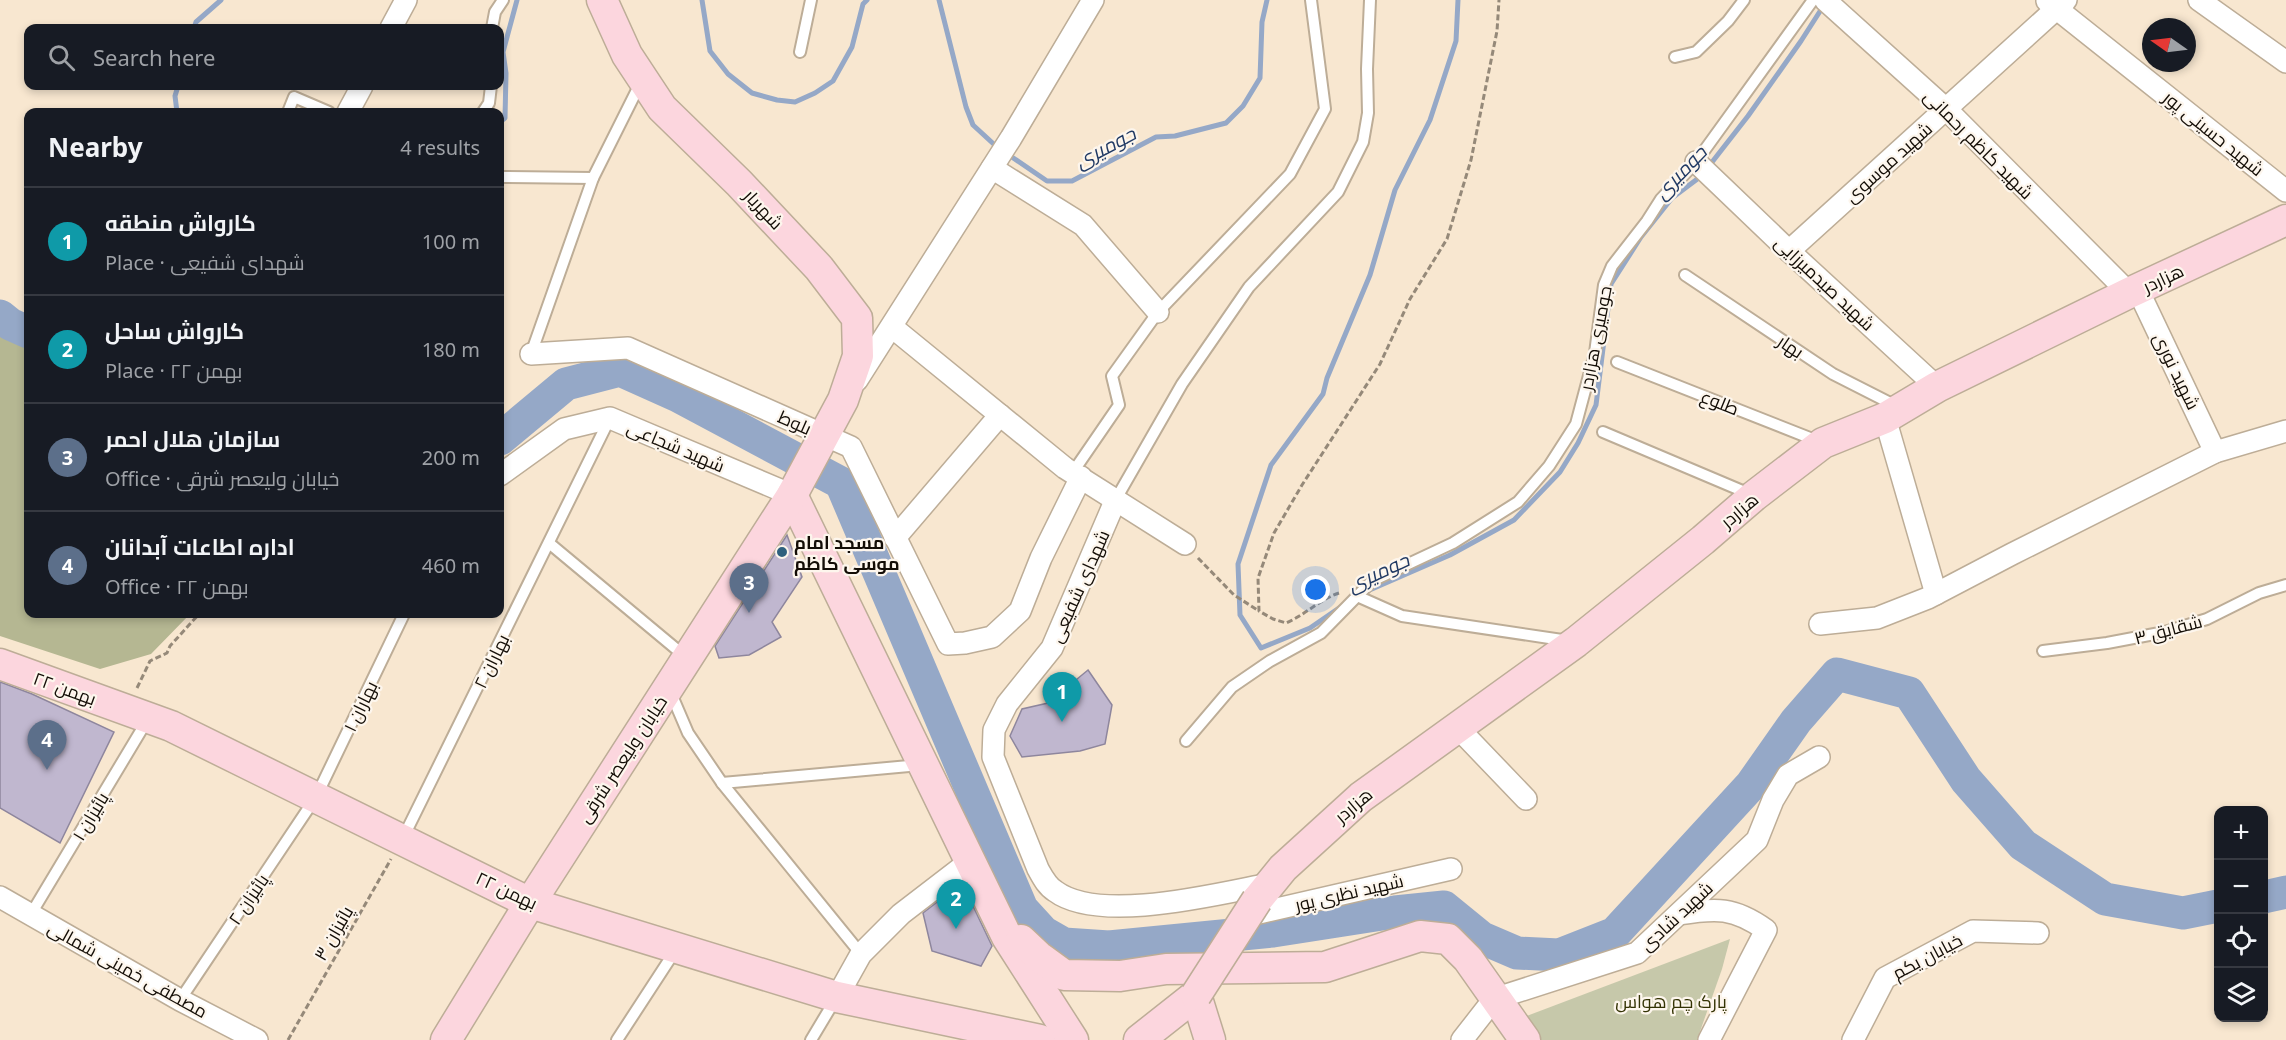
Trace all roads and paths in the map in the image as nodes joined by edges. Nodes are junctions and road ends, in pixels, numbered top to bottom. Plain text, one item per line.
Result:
1 (406, 0) edge
2 (503, 0) edge
3 (603, 0) edge
4 (810, 0) edge
5 (1093, 0) edge
6 (1311, 0) edge
7 (1370, 0) edge
8 (1499, 0) edge
9 (1744, 0) edge
10 (1813, 0) edge
11 (1825, 0) edge
12 (2199, 0) edge
13 (2056, 3) edge
14 (393, 24) edge
15 (493, 24) edge
16 (800, 52) dead end
17 (1675, 57) dead end
18 (2286, 63) edge
19 (642, 80) junction
20 (360, 90) edge
21 (491, 90) edge
22 (290, 108) edge
23 (320, 108) edge
24 (350, 108) edge
25 (486, 108) edge
26 (1947, 109) junction
27 (1696, 162) junction
28 (988, 174) junction
29 (504, 177) edge
30 (593, 178) junction
31 (2286, 191) edge
32 (2286, 220) edge
33 (1789, 251) junction
34 (1685, 275) dead end
35 (2133, 291) junction
36 (1158, 312) junction
37 (892, 327) junction
38 (531, 354) joint
39 (1617, 362) dead end
40 (1937, 387) junction
41 (843, 400) junction
42 (1893, 413) junction
43 (1000, 415) junction
44 (610, 418) junction
45 (1603, 432) dead end
46 (825, 435) junction
47 (2284, 437) edge
48 (1823, 443) junction
49 (2215, 452) junction
50 (504, 472) edge
51 (1081, 477) junction
52 (796, 487) junction
53 (1754, 496) junction
54 (1116, 499) junction
55 (895, 538) junction
56 (549, 543) junction
57 (1185, 544) joint
58 (1372, 581) junction
59 (2286, 585) edge
60 (1936, 594) junction
61 (1357, 596) junction
62 (1266, 615) junction
63 (195, 618) edge
64 (402, 618) edge
65 (1286, 623) junction
66 (1820, 624) dead end
67 (1314, 637) junction
68 (1576, 642) junction
69 (2043, 651) dead end
70 (687, 658) junction
71 (0, 664) edge
72 (668, 688) junction
73 (136, 714) junction
74 (1457, 727) junction
75 (1186, 741) dead end
76 (1819, 758) dead end
77 (923, 764) junction
78 (722, 783) junction
79 (316, 797) junction
80 (1526, 799) dead end
81 (402, 840) junction
82 (970, 861) junction
83 (1451, 869) dead end
84 (0, 897) edge
85 (1257, 900) junction
86 (530, 903) junction
87 (31, 914) junction
88 (1679, 914) junction
89 (997, 918) junction
90 (2038, 933) dead end
91 (676, 948) junction
92 (861, 954) junction
93 (1196, 995) junction
94 (837, 997) junction
95 (1494, 999) junction
96 (180, 1000) junction
97 (257, 1040) edge
98 (288, 1040) edge
99 (446, 1040) edge
100 (618, 1040) edge
101 (811, 1040) edge
102 (1038, 1040) edge
103 (1072, 1040) edge
104 (1139, 1040) edge
105 (1174, 1040) edge
106 (1188, 1040) edge
107 (1210, 1040) edge
108 (1462, 1040) edge
109 (1525, 1040) edge
110 (1708, 1040) edge
111 (1853, 1040) edge

1 - 14 street
2 - 15 lane
3 - 19 main road, شهریار
4 - 16 lane
5 - 28 street
6 - 36 lane
7 - 54 lane
8 - 62 path
9 - 17 lane
10 - 27 lane, جومیری هزاردر
11 - 26 street, شهید کاظم رحمانی
12 - 18 street
13 - 26 street, شهید موسوی
13 - 31 street, شهید حسینی پور
19 - 30 lane
19 - 41 main road, شهریار
20 - 24 street
21 - 25 lane
22 - 23 lane
26 - 33 street, شهید موسوی
26 - 35 street, شهید کاظم رحمانی
27 - 33 street, شهید صیدمیرزایی
27 - 58 lane, جومیری هزاردر
28 - 36 street
28 - 37 street
29 - 30 lane
30 - 38 lane
32 - 35 main road, هزاردر
33 - 40 street, شهید صیدمیرزایی
34 - 42 lane, بهار
35 - 40 main road, هزاردر
35 - 49 street, شهید نوری
36 - 51 lane
37 - 41 street
37 - 43 street
38 - 46 street, بلوط
39 - 48 lane, طلوع
40 - 42 main road, هزاردر
41 - 46 main road, شهریار
42 - 48 main road, هزاردر
42 - 60 street
43 - 51 street
43 - 55 street
44 - 50 street, شهید شجاعی
44 - 52 street, شهید شجاعی
44 - 56 lane, بهاران ۲
45 - 53 lane
46 - 52 main road, شهریار
46 - 55 street, بلوط
47 - 49 street
48 - 53 main road, هزاردر
49 - 60 street
51 - 54 street
51 - 55 street, بلوط
52 - 70 main road, خیابان ولیعصر شرقی
52 - 77 main road
53 - 68 main road, هزاردر
54 - 57 street
54 - 85 street, شهدای شفیعی
56 - 70 lane
56 - 81 lane, بهاران ۲
57 - 62 path
58 - 61 lane, جومیری هزاردر
58 - 65 path
59 - 69 lane, شقایق ۳
60 - 66 street
61 - 67 lane, جومیری هزاردر
61 - 68 lane
62 - 65 path
63 - 73 path
64 - 79 lane, بهاران ۱
65 - 67 path
67 - 75 lane, جومیری هزاردر
68 - 74 main road, هزاردر
70 - 72 main road, خیابان ولیعصر شرقی
71 - 73 main road, ۲۲ بهمن
72 - 78 lane
72 - 86 main road, خیابان ولیعصر شرقی
73 - 79 main road, ۲۲ بهمن
73 - 87 lane, پائیزان ۱
74 - 80 street
74 - 85 main road, هزاردر
76 - 88 street, شهید شادی
77 - 78 lane
77 - 82 main road
78 - 92 lane
79 - 81 main road, ۲۲ بهمن
79 - 96 lane, پائیزان ۲
81 - 86 main road, ۲۲ بهمن
81 - 98 path, پائیزان ۳
82 - 89 main road
82 - 92 street
83 - 85 street, شهید نظری پور
84 - 87 street, مصطفی خمینی شمالی
85 - 93 main road, هزاردر, bridge
86 - 91 main road, ۲۲ بهمن
86 - 99 main road, خیابان ولیعصر شرقی
87 - 96 street, مصطفی خمینی شمالی
88 - 95 street, شهید شادی
88 - 110 street
89 - 95 main road
89 - 103 main road
90 - 111 street, خیابان یکم
91 - 94 main road, ۲۲ بهمن
91 - 100 lane
92 - 94 street
93 - 104 main road
93 - 105 main road
93 - 106 main road
93 - 107 main road
94 - 101 lane
94 - 102 main road, ۲۲ بهمن
95 - 108 street
95 - 109 main road
96 - 97 street, مصطفی خمینی شمالی

